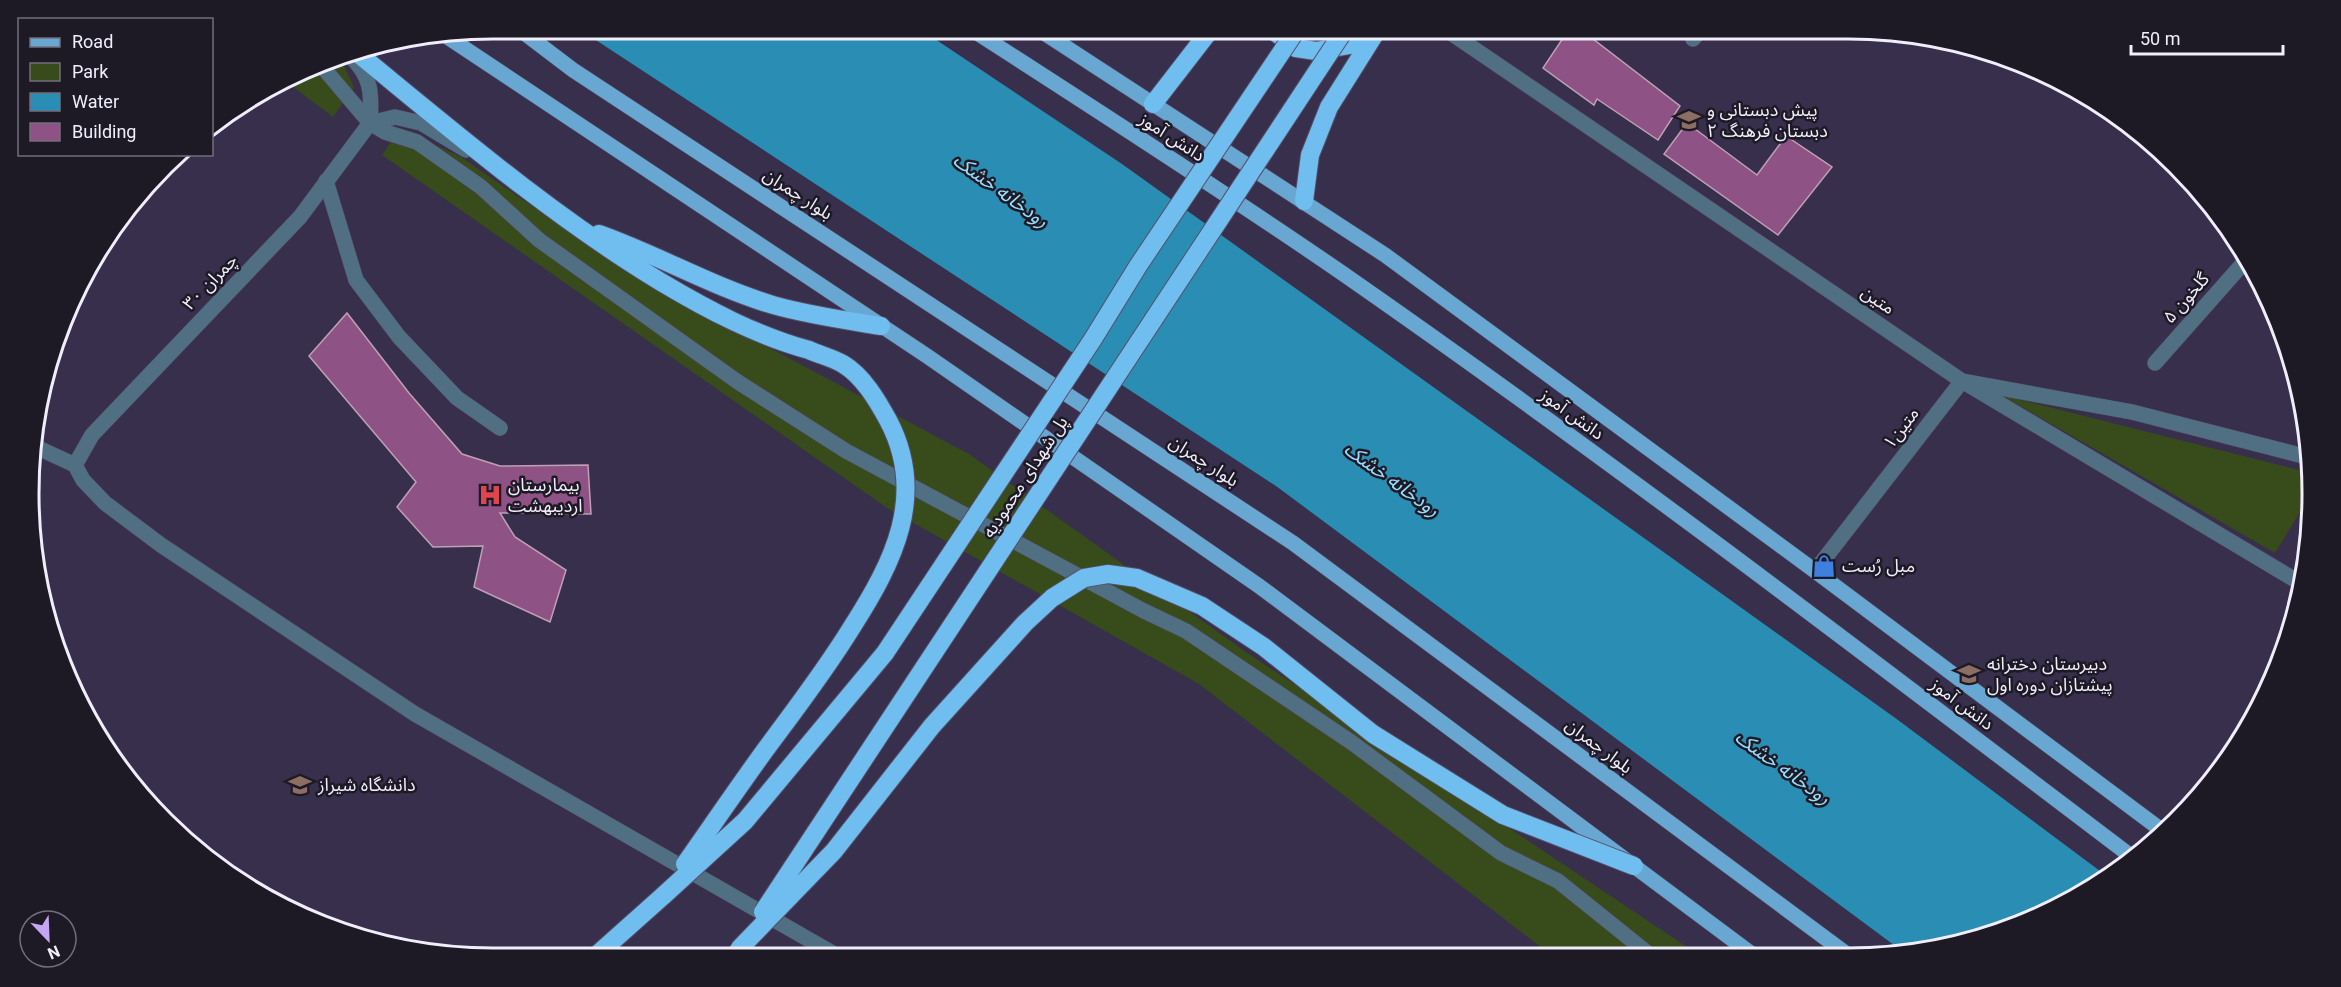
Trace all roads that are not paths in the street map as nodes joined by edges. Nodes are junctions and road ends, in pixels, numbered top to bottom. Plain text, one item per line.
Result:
1 (533, 39) edge
2 (988, 39) edge
3 (1055, 39) edge
4 (1203, 39) edge
5 (1285, 39) edge
6 (1290, 39) edge
7 (1338, 39) edge
8 (1358, 39) edge
9 (1371, 39) edge
10 (1460, 39) edge
11 (454, 41) edge
12 (364, 58) edge
13 (353, 61) edge
14 (326, 71) edge
15 (1153, 104) junction
16 (370, 123) junction
17 (326, 181) junction
18 (536, 196) junction
19 (1304, 201) junction
20 (577, 226) junction
21 (2241, 266) edge
22 (881, 326) junction
23 (2155, 363) dead end
24 (1962, 381) junction
25 (500, 428) dead end
26 (41, 450) edge
27 (2300, 455) edge
28 (75, 465) junction
29 (1815, 571) junction
30 (2294, 579) edge
31 (2156, 826) edge
32 (2126, 852) edge
33 (1634, 866) junction
34 (664, 895) junction
35 (605, 948) edge
36 (737, 948) edge
37 (739, 948) edge
38 (825, 948) edge
39 (1641, 948) edge
40 (1744, 948) edge
41 (1839, 948) edge

1 - 41 main road, بلوار چمران
2 - 32 main road, دانش آموز
3 - 15 main road, دانش آموز
4 - 15 highway
5 - 8 highway
6 - 34 highway, پل شهدای محمودیه, bridge
7 - 36 highway, پل شهدای محمودیه, bridge
9 - 19 highway
10 - 24 street, متین
11 - 22 main road
12 - 18 highway
13 - 16 street
14 - 16 street
15 - 19 main road, دانش آموز
16 - 17 street, ۳۰ چمران
16 - 18 street
16 - 39 street
17 - 25 street
17 - 28 street, ۳۰ چمران
18 - 20 highway
19 - 29 main road, دانش آموز
20 - 22 highway
20 - 34 highway, bridge
21 - 23 street, ۵ گلخون
22 - 33 main road
24 - 27 street
24 - 29 street, متین۱
24 - 30 street, متین
26 - 28 street
28 - 38 street
29 - 31 main road, دانش آموز
33 - 37 highway, bridge
33 - 40 main road
34 - 35 highway

